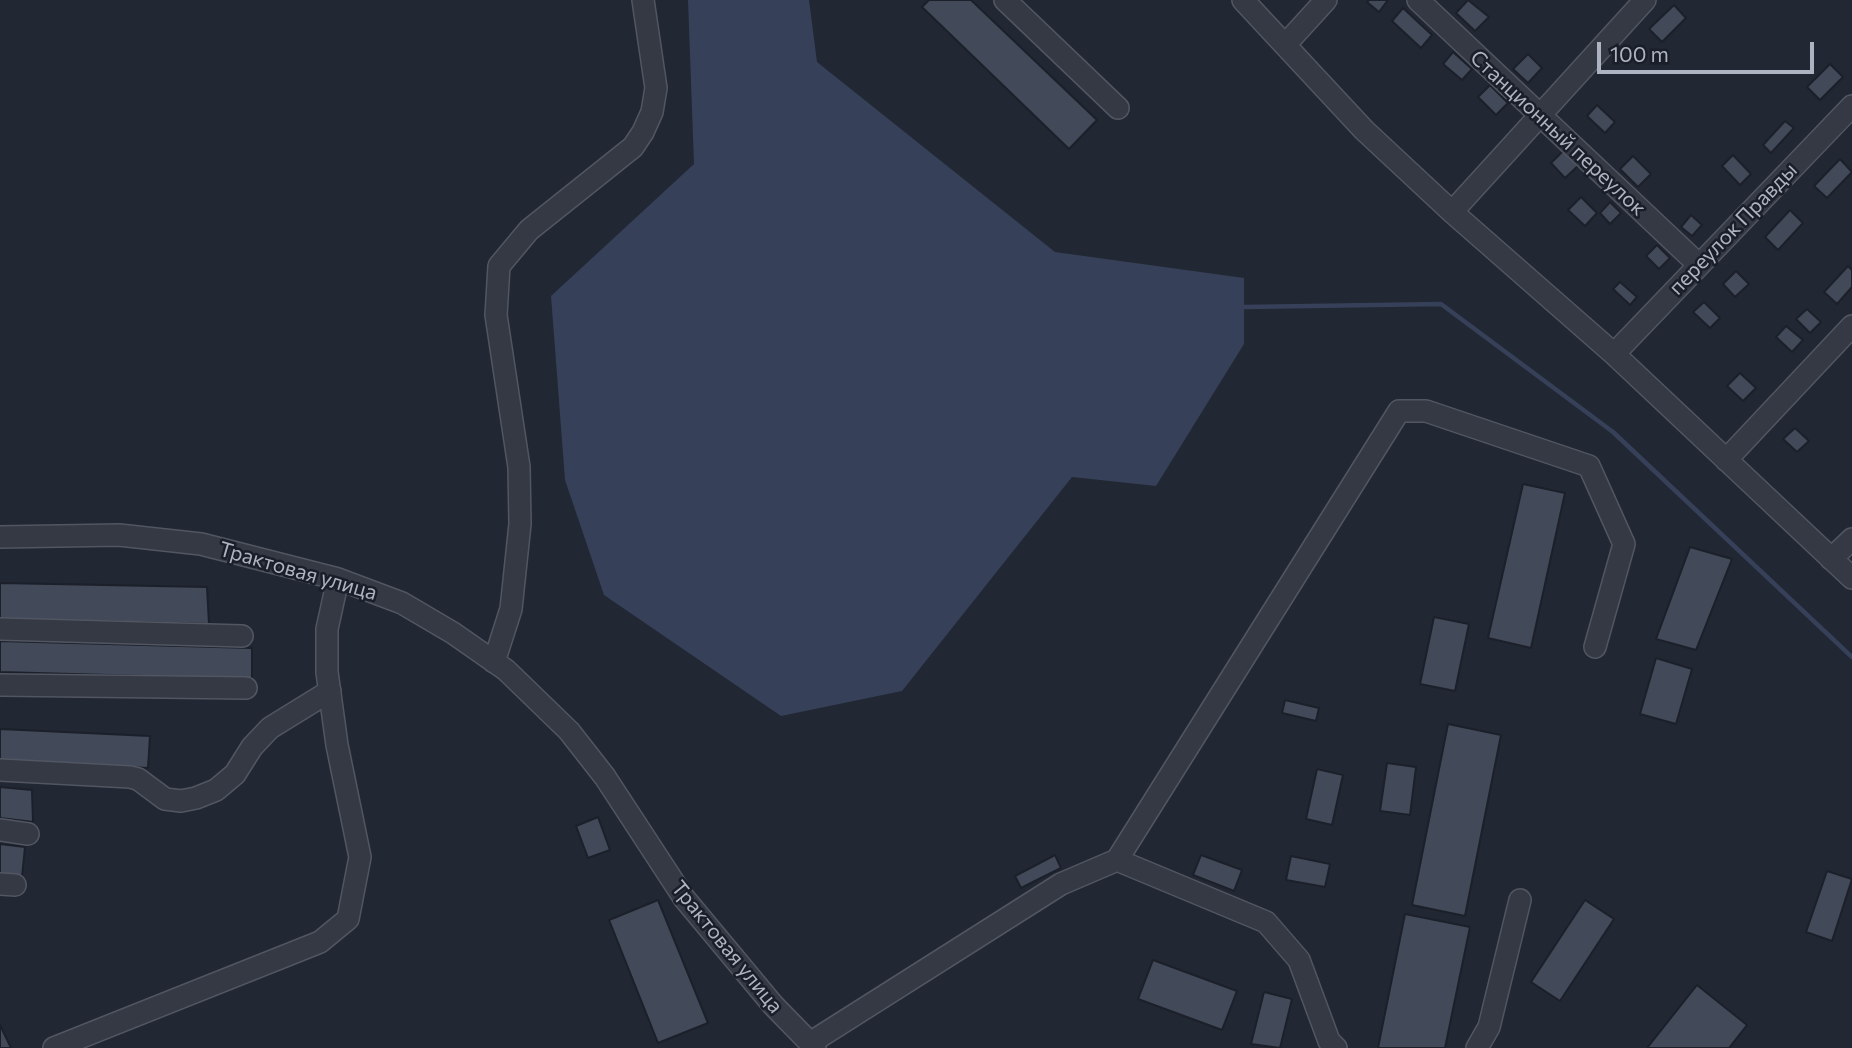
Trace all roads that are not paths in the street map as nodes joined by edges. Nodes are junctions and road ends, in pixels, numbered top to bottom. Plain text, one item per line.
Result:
1 (643, 0) edge
2 (1005, 0) edge
3 (1243, 0) edge
4 (1326, 0) edge
5 (1418, 0) edge
6 (1645, 0) edge
7 (1285, 45) junction
8 (1852, 106) edge
9 (1118, 108) dead end
10 (1539, 116) junction
11 (1452, 212) junction
12 (1698, 264) junction
13 (1852, 326) edge
14 (1614, 354) junction
15 (1726, 460) junction
16 (0, 537) edge
17 (1852, 539) edge
18 (1831, 559) junction
19 (1852, 578) edge
20 (338, 579) junction
21 (0, 629) edge
22 (242, 636) dead end
23 (1595, 647) dead end
24 (494, 662) junction
25 (0, 685) edge
26 (246, 688) dead end
27 (330, 691) junction
28 (0, 770) edge
29 (0, 830) edge
30 (28, 834) dead end
31 (1117, 860) junction
32 (1520, 900) dead end
33 (813, 1046) edge
34 (54, 1048) edge
35 (1336, 1048) edge
36 (1477, 1048) edge

1 - 24 street
2 - 9 street
3 - 7 street
4 - 7 street
5 - 10 street, Станционный переулок
6 - 10 street
7 - 11 street
8 - 12 street, переулок Правды
10 - 11 street
10 - 12 street, Станционный переулок
11 - 14 street
12 - 14 street, переулок Правды
13 - 15 street
14 - 15 street
15 - 18 street
16 - 20 street, Трактовая улица
17 - 18 street
18 - 19 street
20 - 24 street, Трактовая улица
20 - 27 street
21 - 22 street
23 - 31 street
24 - 33 street, Трактовая улица
25 - 26 street
27 - 28 street
27 - 34 street
29 - 30 street
31 - 33 street
31 - 35 street
32 - 36 street

